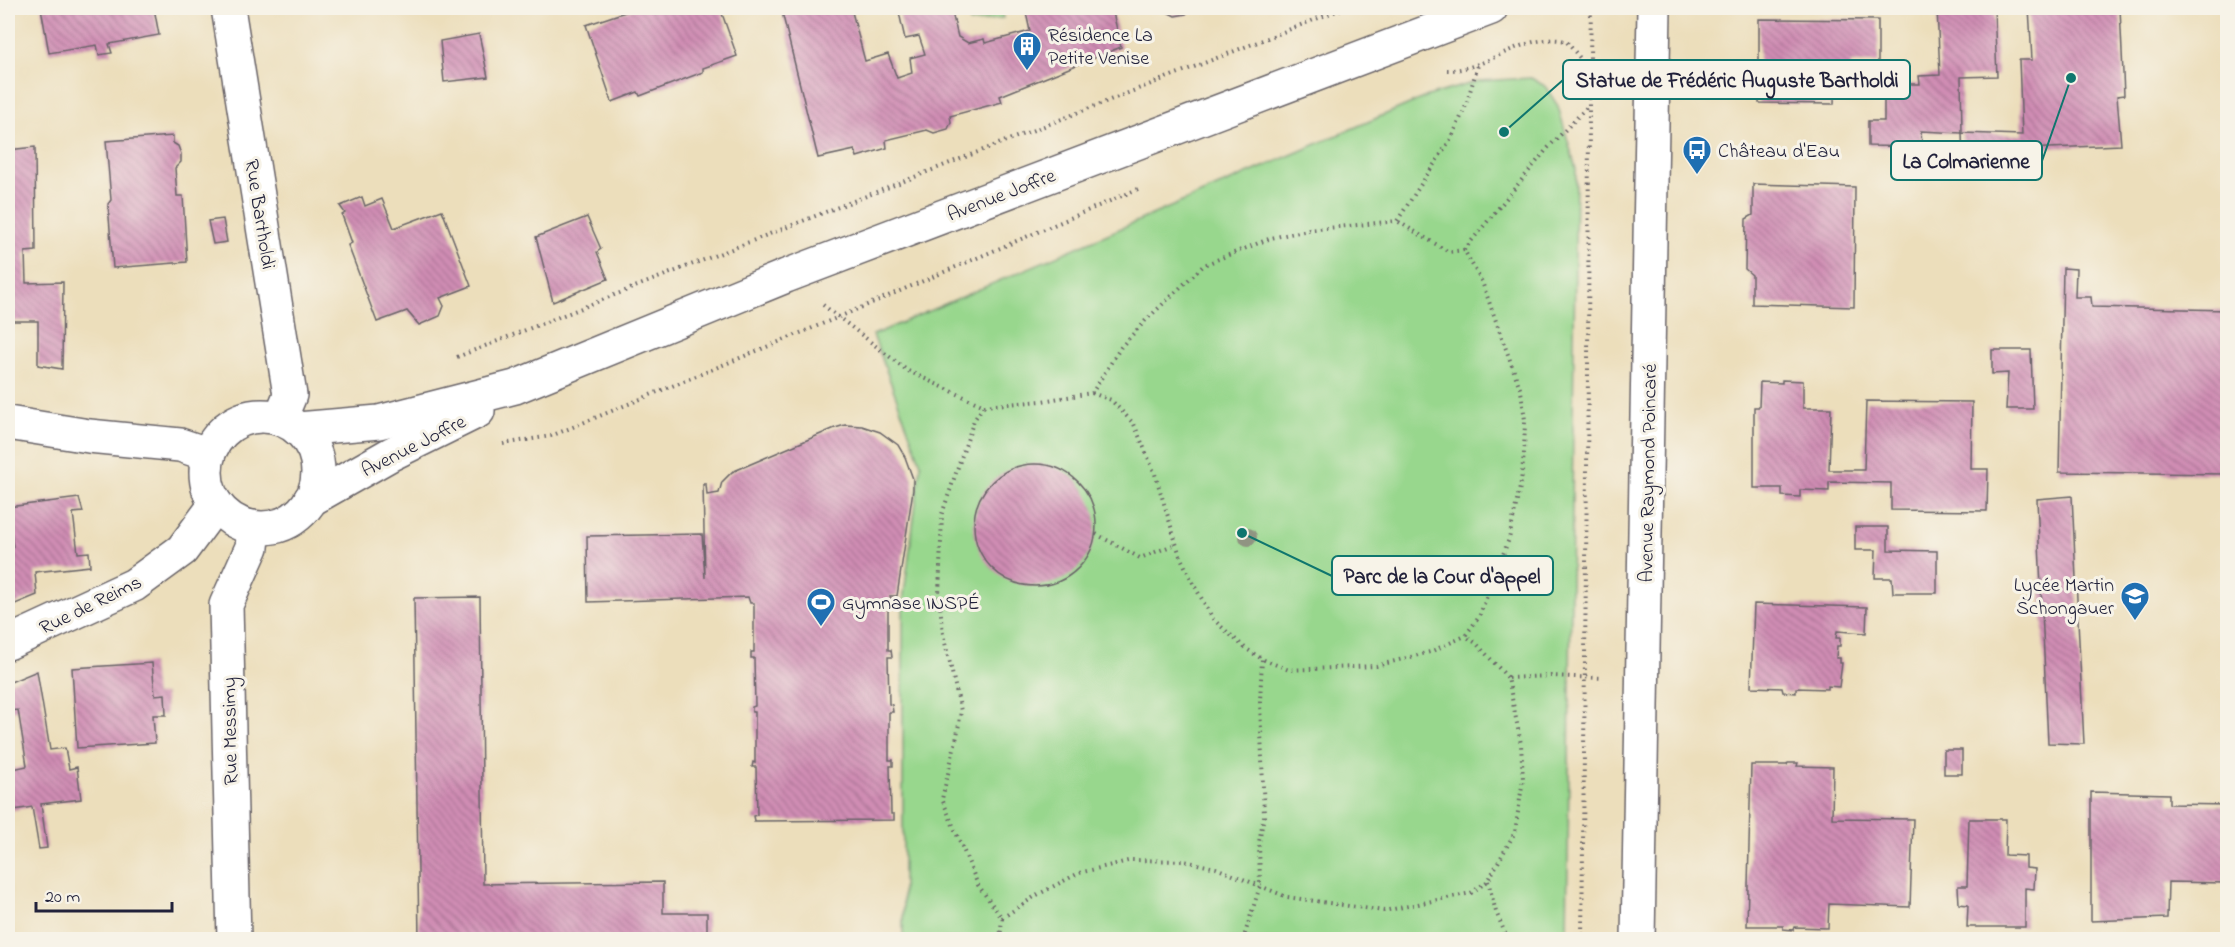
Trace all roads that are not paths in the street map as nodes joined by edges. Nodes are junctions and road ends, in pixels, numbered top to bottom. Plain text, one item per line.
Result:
1 (228, 8) edge
2 (1491, 8) edge
3 (1654, 8) edge
4 (514, 387) junction
5 (8, 423) edge
6 (289, 424) junction
7 (207, 454) junction
8 (310, 500) junction
9 (216, 504) junction
10 (254, 528) junction
11 (8, 643) edge
12 (234, 939) edge
13 (1638, 939) edge

1 - 6 street, Rue Bartholdi
2 - 4 street, Avenue Joffre
3 - 13 street, Avenue Raymond Poincaré
4 - 6 street, Avenue Joffre
4 - 8 street, Avenue Joffre
5 - 7 street
6 - 7 street
6 - 8 street
7 - 9 street
8 - 10 street
9 - 10 street
9 - 11 street, Rue de Reims
10 - 12 street, Rue Messimy

